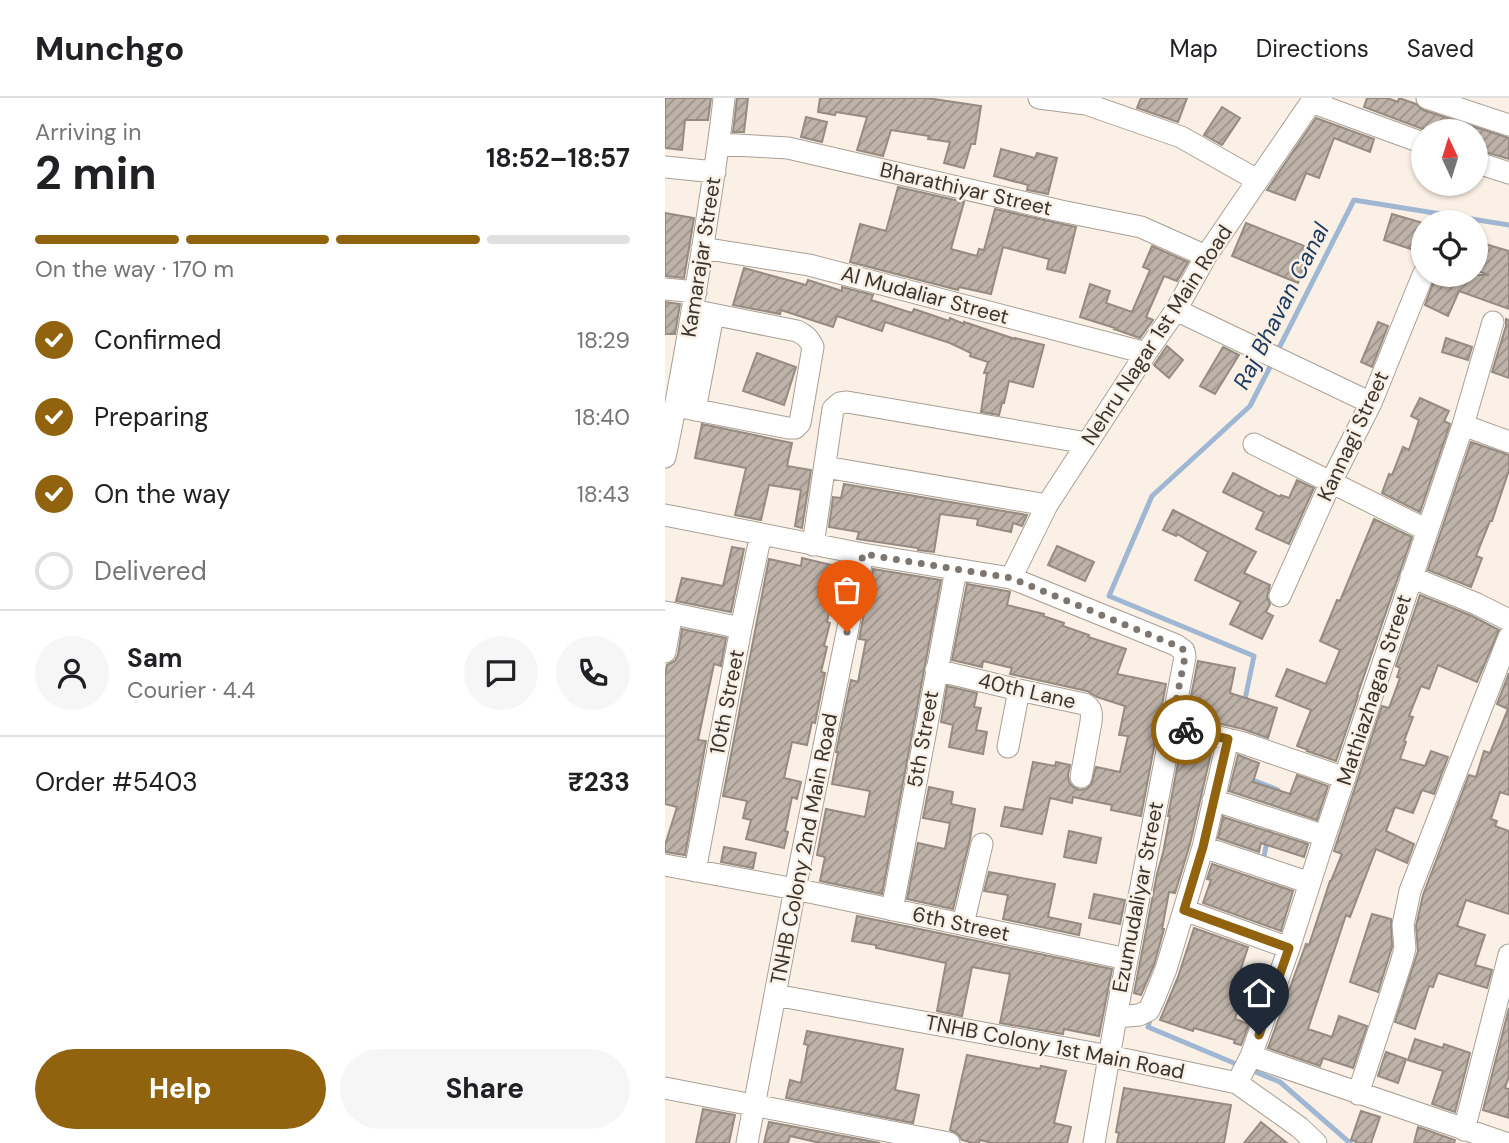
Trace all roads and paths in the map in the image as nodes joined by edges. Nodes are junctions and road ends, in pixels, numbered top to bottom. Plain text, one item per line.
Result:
1 (724, 98) edge
2 (1039, 98) edge
3 (1427, 98) edge
4 (1313, 100) edge
5 (1509, 125) edge
6 (1411, 138) edge
7 (719, 144) junction
8 (1488, 166) edge
9 (665, 167) edge
10 (715, 173) junction
11 (1509, 173) edge
12 (1257, 180) junction
13 (702, 248) junction
14 (1206, 256) junction
15 (1418, 287) edge
16 (665, 289) edge
17 (694, 301) junction
18 (1176, 310) junction
19 (713, 315) junction
20 (1493, 321) dead end
21 (1146, 353) junction
22 (1371, 403) junction
23 (685, 408) junction
24 (1463, 425) junction
25 (1509, 442) edge
26 (1087, 443) junction
27 (1254, 444) dead end
28 (665, 457) edge
29 (825, 467) junction
30 (1331, 482) junction
31 (1047, 505) junction
32 (665, 515) edge
33 (1427, 530) junction
34 (761, 534) junction
35 (813, 545) junction
36 (863, 554) junction
37 (956, 570) junction
38 (1411, 577) junction
39 (1011, 578) junction
40 (1280, 596) dead end
41 (669, 612) edge
42 (1509, 620) edge
43 (741, 628) junction
44 (1509, 636) edge
45 (665, 652) edge
46 (936, 670) junction
47 (1019, 690) junction
48 (1171, 726) junction
49 (1228, 739) junction
50 (1008, 747) dead end
51 (1081, 777) dead end
52 (1345, 778) junction
53 (1213, 800) junction
54 (1325, 836) junction
55 (982, 844) dead end
56 (1203, 847) junction
57 (665, 865) edge
58 (695, 871) junction
59 (1310, 883) junction
60 (795, 889) junction
61 (892, 909) junction
62 (1184, 910) junction
63 (964, 924) junction
64 (1289, 948) junction
65 (1509, 955) edge
66 (1127, 959) junction
67 (775, 995) junction
68 (1115, 1017) junction
69 (1109, 1056) junction
70 (1244, 1069) junction
71 (665, 1088) edge
72 (1358, 1094) junction
73 (754, 1105) junction
74 (1464, 1130) junction
75 (856, 1134) edge
76 (747, 1143) edge
77 (949, 1143) edge
78 (1094, 1143) edge
79 (1316, 1143) edge
80 (1505, 1143) edge

1 - 7 street, Kamarajar Street
2 - 12 street
3 - 5 street
4 - 6 street
4 - 12 street, Nehru Nagar 1st Main Road
7 - 10 street, Kamarajar Street
7 - 14 street, Bharathiyar Street
8 - 11 street
9 - 10 street
10 - 13 street, Kamarajar Street
12 - 14 street, Nehru Nagar 1st Main Road
13 - 17 street, Kamarajar Street
13 - 21 street, Al Mudaliar Street
14 - 18 street, Nehru Nagar 1st Main Road
15 - 22 street, Kannagi Street
16 - 17 street
17 - 19 street
17 - 23 street, Kamarajar Street
18 - 21 street, Nehru Nagar 1st Main Road
18 - 22 street
19 - 23 street
19 - 23 street
20 - 24 street, Mathiazhagan Street
21 - 26 street, Nehru Nagar 1st Main Road
22 - 30 street, Kannagi Street
23 - 28 street, Kamarajar Street
24 - 25 street
24 - 33 street, Mathiazhagan Street
26 - 29 street
26 - 31 street, Nehru Nagar 1st Main Road
27 - 30 street
29 - 31 street
29 - 35 street
30 - 33 street
30 - 40 street, Kannagi Street
31 - 39 street, Nehru Nagar 1st Main Road
32 - 34 street
33 - 38 street, Mathiazhagan Street
34 - 35 street
34 - 43 street, 10th Street
35 - 36 street
36 - 37 street
36 - 60 street, TNHB Colony 2nd Main Road
37 - 39 street
37 - 46 street, 5th Street
38 - 42 street
38 - 52 street, Mathiazhagan Street
39 - 48 street, Ezumudaliyar Street
41 - 43 street
41 - 45 street
43 - 58 street, 10th Street
44 - 72 street
46 - 47 street, 40th Lane
46 - 61 street, 5th Street
47 - 50 street
47 - 51 street, 40th Lane
48 - 49 street
48 - 66 street, Ezumudaliyar Street
49 - 52 street
49 - 53 street
52 - 54 street, Mathiazhagan Street
53 - 54 street
53 - 56 street
54 - 59 street, Mathiazhagan Street
55 - 63 street
56 - 59 street
56 - 62 street
57 - 58 street, 6th Street
58 - 60 street, 6th Street
59 - 64 street, Mathiazhagan Street
60 - 61 street, 6th Street
60 - 67 street, TNHB Colony 2nd Main Road
61 - 63 street, 6th Street
62 - 64 street
62 - 68 street
63 - 66 street, 6th Street
64 - 70 street, Mathiazhagan Street
65 - 74 street
66 - 68 street, Ezumudaliyar Street
67 - 69 street, TNHB Colony 1st Main Road
67 - 73 street, TNHB Colony 2nd Main Road
68 - 69 street, Ezumudaliyar Street
69 - 70 street, TNHB Colony 1st Main Road
69 - 78 street, Ezumudaliyar Street
70 - 72 street
70 - 79 street, TNHB Colony 1st Main Road
71 - 73 street
72 - 74 street
73 - 75 street
73 - 76 street, TNHB Colony 2nd Main Road
74 - 80 street
75 - 77 street

